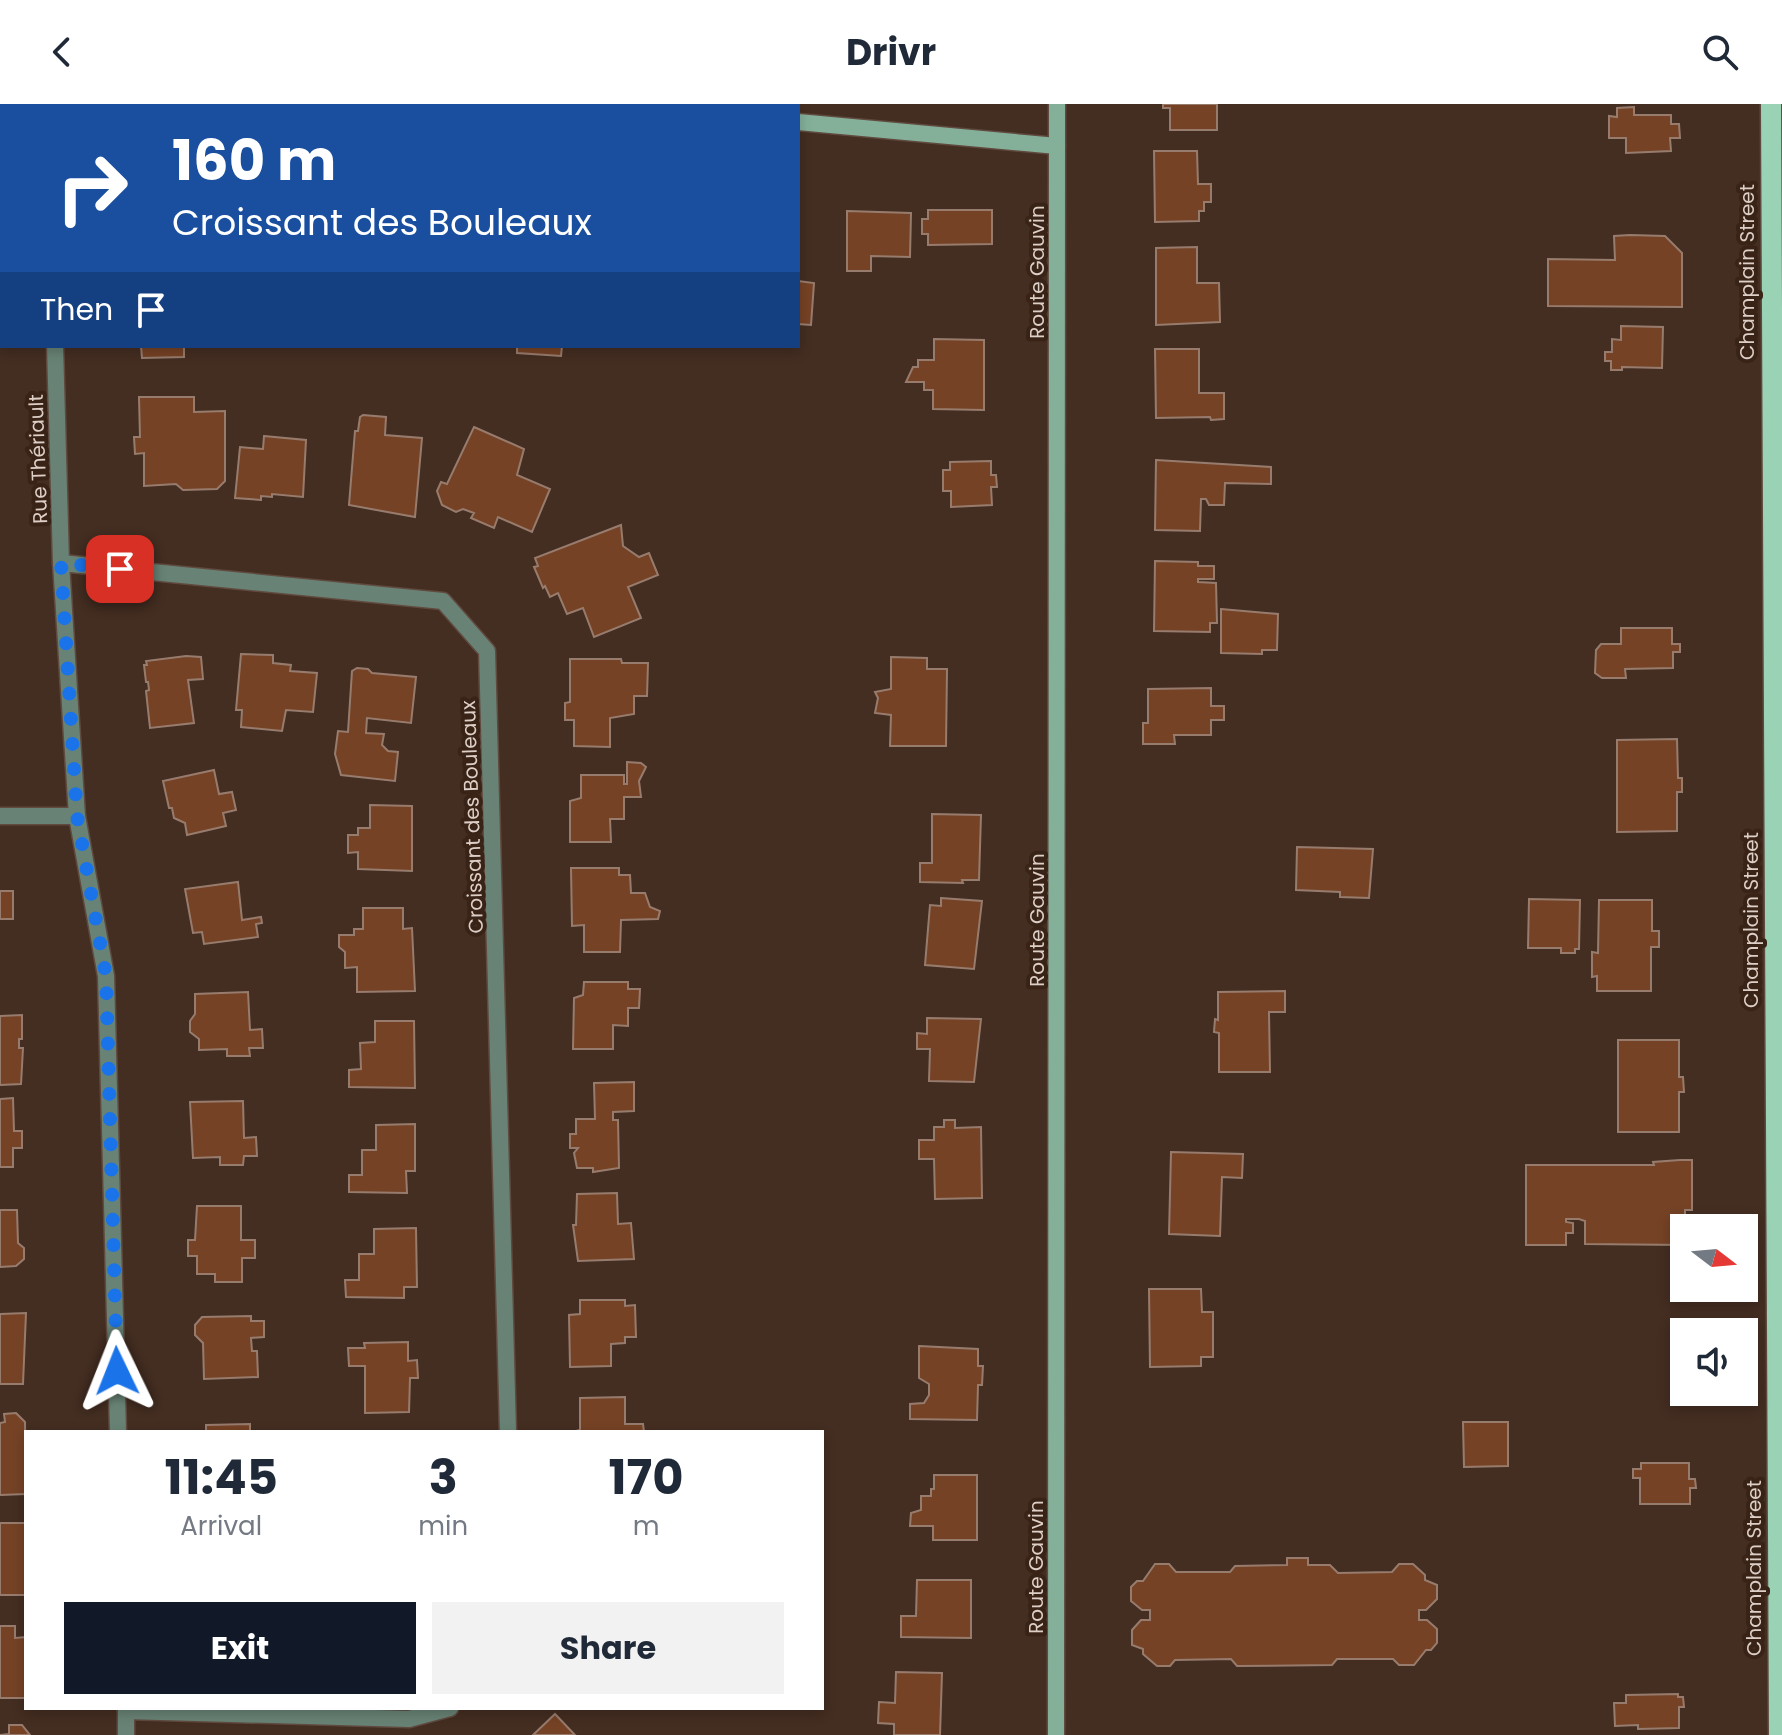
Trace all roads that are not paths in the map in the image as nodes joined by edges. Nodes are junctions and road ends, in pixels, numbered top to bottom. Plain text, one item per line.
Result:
1 (1057, 104) edge
2 (1771, 104) edge
3 (800, 122) edge
4 (1057, 146) junction
5 (55, 348) edge
6 (61, 563) junction
7 (0, 816) edge
8 (77, 816) junction
9 (118, 1430) edge
10 (508, 1430) edge
11 (126, 1710) edge
12 (154, 1710) edge
13 (443, 1710) edge
14 (126, 1735) edge
15 (1056, 1735) edge
16 (1779, 1735) edge

1 - 4 street, Route Gauvin
2 - 16 main road, Champlain Street
3 - 4 street
4 - 15 street, Route Gauvin
5 - 6 street, Rue Thériault
6 - 8 street, Rue Thériault
6 - 10 street, Croissant des Bouleaux
7 - 8 street
8 - 9 street, Rue Thériault
11 - 14 street
12 - 13 street

